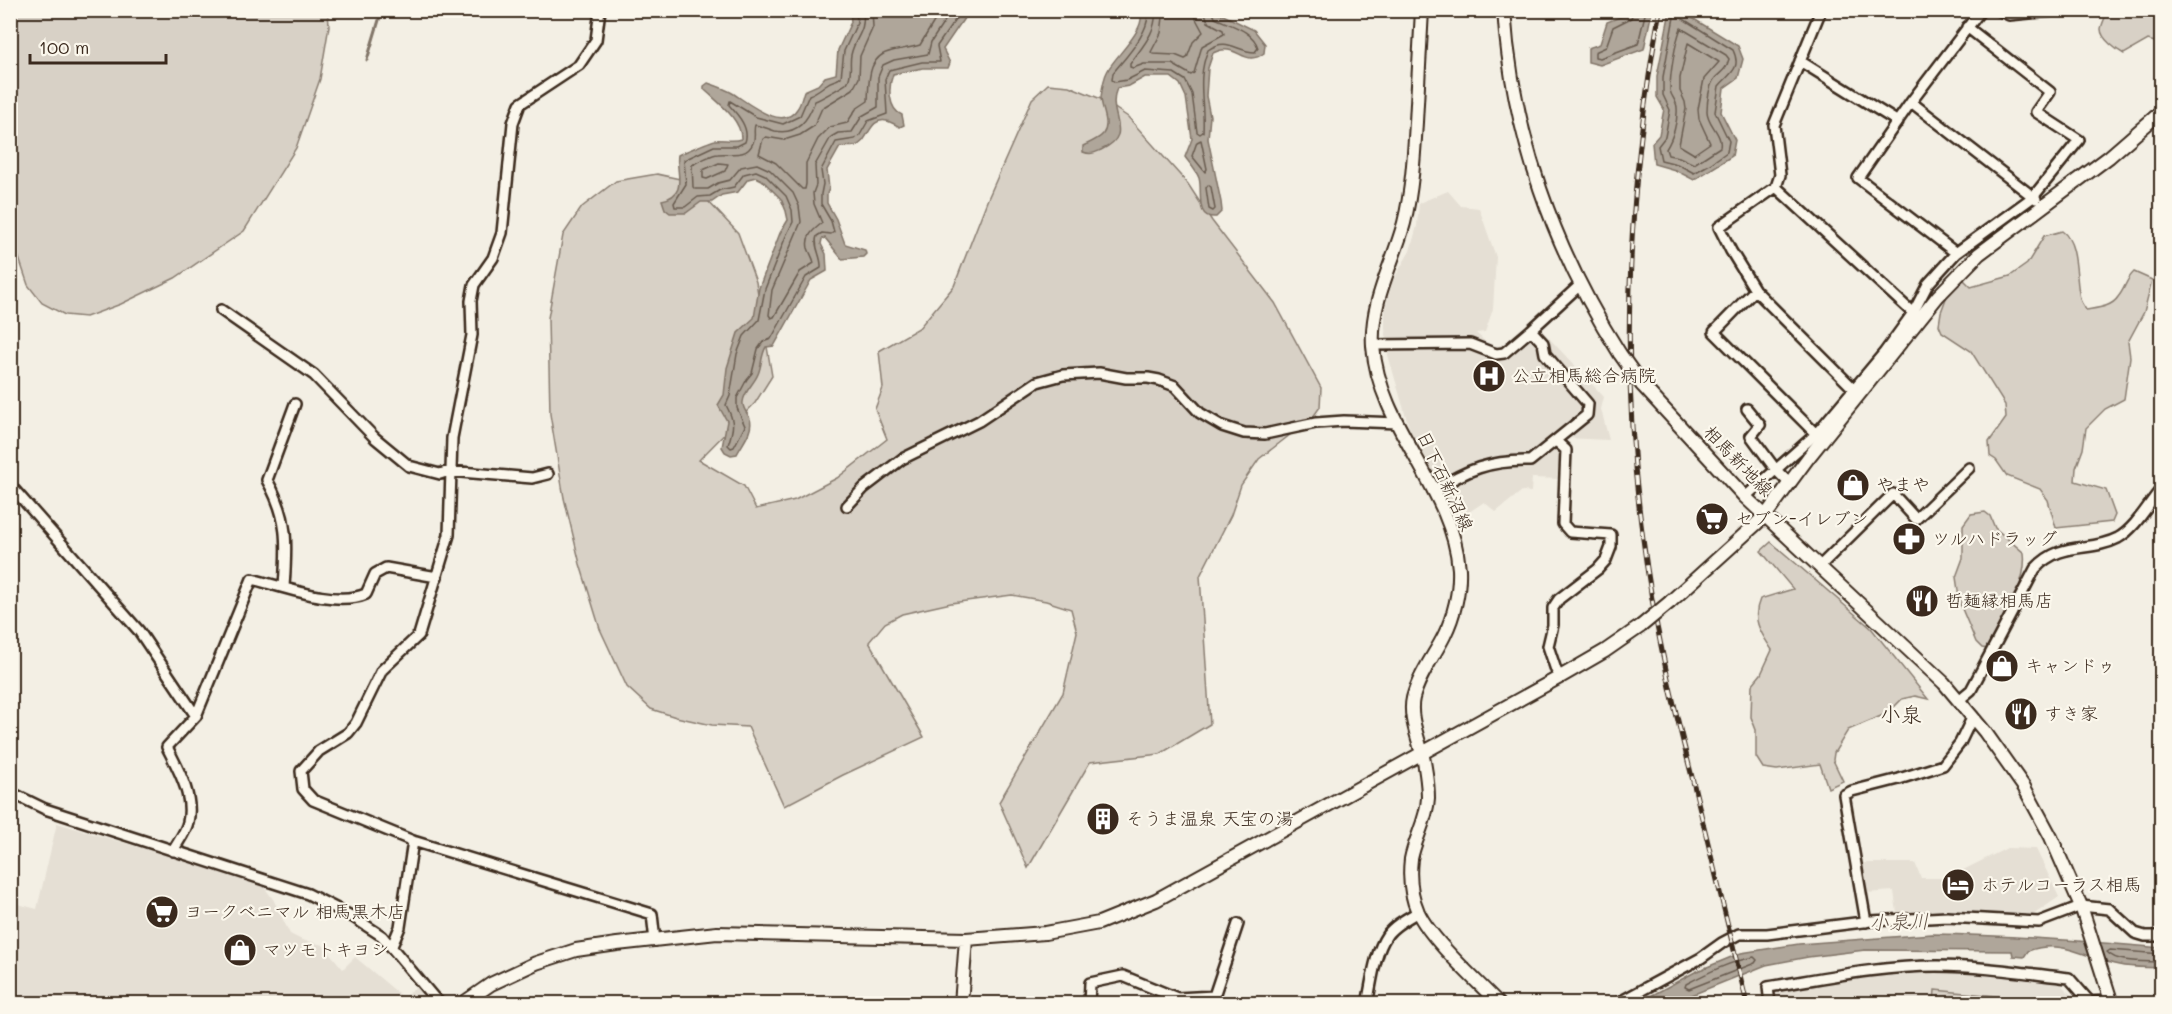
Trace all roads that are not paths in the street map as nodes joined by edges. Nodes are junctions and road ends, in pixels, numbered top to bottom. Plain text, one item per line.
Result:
1 (600, 10) edge
2 (1422, 10) edge
3 (1504, 10) edge
4 (1821, 10) edge
5 (1980, 10) edge
6 (1998, 10) edge
7 (2064, 10) edge
8 (1967, 27) junction
9 (1800, 61) junction
10 (1911, 102) junction
11 (2162, 111) edge
12 (1898, 123) junction
13 (1776, 187) junction
14 (2033, 197) junction
15 (2046, 205) junction
16 (1956, 253) junction
17 (1580, 285) junction
18 (1755, 290) junction
19 (221, 309) dead end
20 (1913, 313) junction
21 (1531, 330) junction
22 (1373, 345) junction
23 (1854, 389) junction
24 (295, 404) dead end
25 (1747, 409) dead end
26 (1398, 423) junction
27 (1815, 434) junction
28 (1557, 441) junction
29 (1969, 468) dead end
30 (1776, 470) junction
31 (449, 471) junction
32 (548, 474) dead end
33 (1790, 484) junction
34 (10, 485) edge
35 (2162, 488) edge
36 (1433, 491) junction
37 (1745, 497) junction
38 (847, 506) dead end
39 (1766, 515) junction
40 (1820, 566) junction
41 (436, 577) junction
42 (285, 587) junction
43 (1560, 677) junction
44 (1959, 700) junction
45 (196, 716) junction
46 (1972, 716) junction
47 (1422, 753) junction
48 (10, 792) edge
49 (413, 841) junction
50 (173, 851) junction
51 (2081, 906) junction
52 (1418, 912) junction
53 (1866, 922) junction
54 (1238, 924) dead end
55 (2162, 936) edge
56 (966, 939) junction
57 (655, 941) junction
58 (392, 946) junction
59 (1176, 1001) edge
60 (2112, 1002) edge
61 (441, 1004) edge
62 (462, 1004) edge
63 (961, 1004) edge
64 (1089, 1004) edge
65 (1367, 1004) edge
66 (1498, 1004) edge
67 (1616, 1004) edge
68 (1770, 1004) edge

1 - 31 street
2 - 22 main road, 日下石新沼線
3 - 17 main road, 相馬新地線
4 - 9 street
5 - 8 street
6 - 7 street
8 - 10 street
8 - 14 street
9 - 12 street
9 - 13 street
10 - 12 street
10 - 14 street
11 - 15 main road
12 - 16 street
13 - 18 street
13 - 20 street
14 - 15 street
14 - 16 street
15 - 33 main road
16 - 20 street
17 - 21 street
17 - 37 main road, 相馬新地線, bridge
18 - 23 street
18 - 27 street
19 - 31 street
20 - 23 street
21 - 22 street
21 - 28 street
22 - 26 main road, 日下石新沼線
23 - 27 street
24 - 42 street
25 - 30 street
26 - 36 main road, 日下石新沼線
26 - 38 street
27 - 30 street
28 - 36 street
28 - 43 street
29 - 40 street
30 - 33 street
30 - 37 street
31 - 32 street
31 - 41 street
33 - 39 main road
34 - 45 street
35 - 44 street
36 - 47 main road, 日下石新沼線
37 - 39 main road, 相馬新地線
39 - 40 main road, 相馬新地線
39 - 43 main road, bridge
40 - 44 main road, 相馬新地線
41 - 42 street
41 - 49 street
42 - 45 street
43 - 47 main road
44 - 46 main road, 相馬新地線
45 - 50 street
46 - 51 main road, 相馬新地線
46 - 53 street
47 - 52 main road, 日下石新沼線
47 - 56 main road
48 - 50 street
49 - 57 street
49 - 58 street
50 - 58 street
51 - 53 street
51 - 55 street
51 - 60 main road, 相馬新地線
52 - 65 street
52 - 66 main road, 日下石新沼線
53 - 67 street
54 - 59 street
56 - 57 main road
56 - 63 main road
57 - 62 main road
58 - 61 street
59 - 64 street
60 - 68 street

